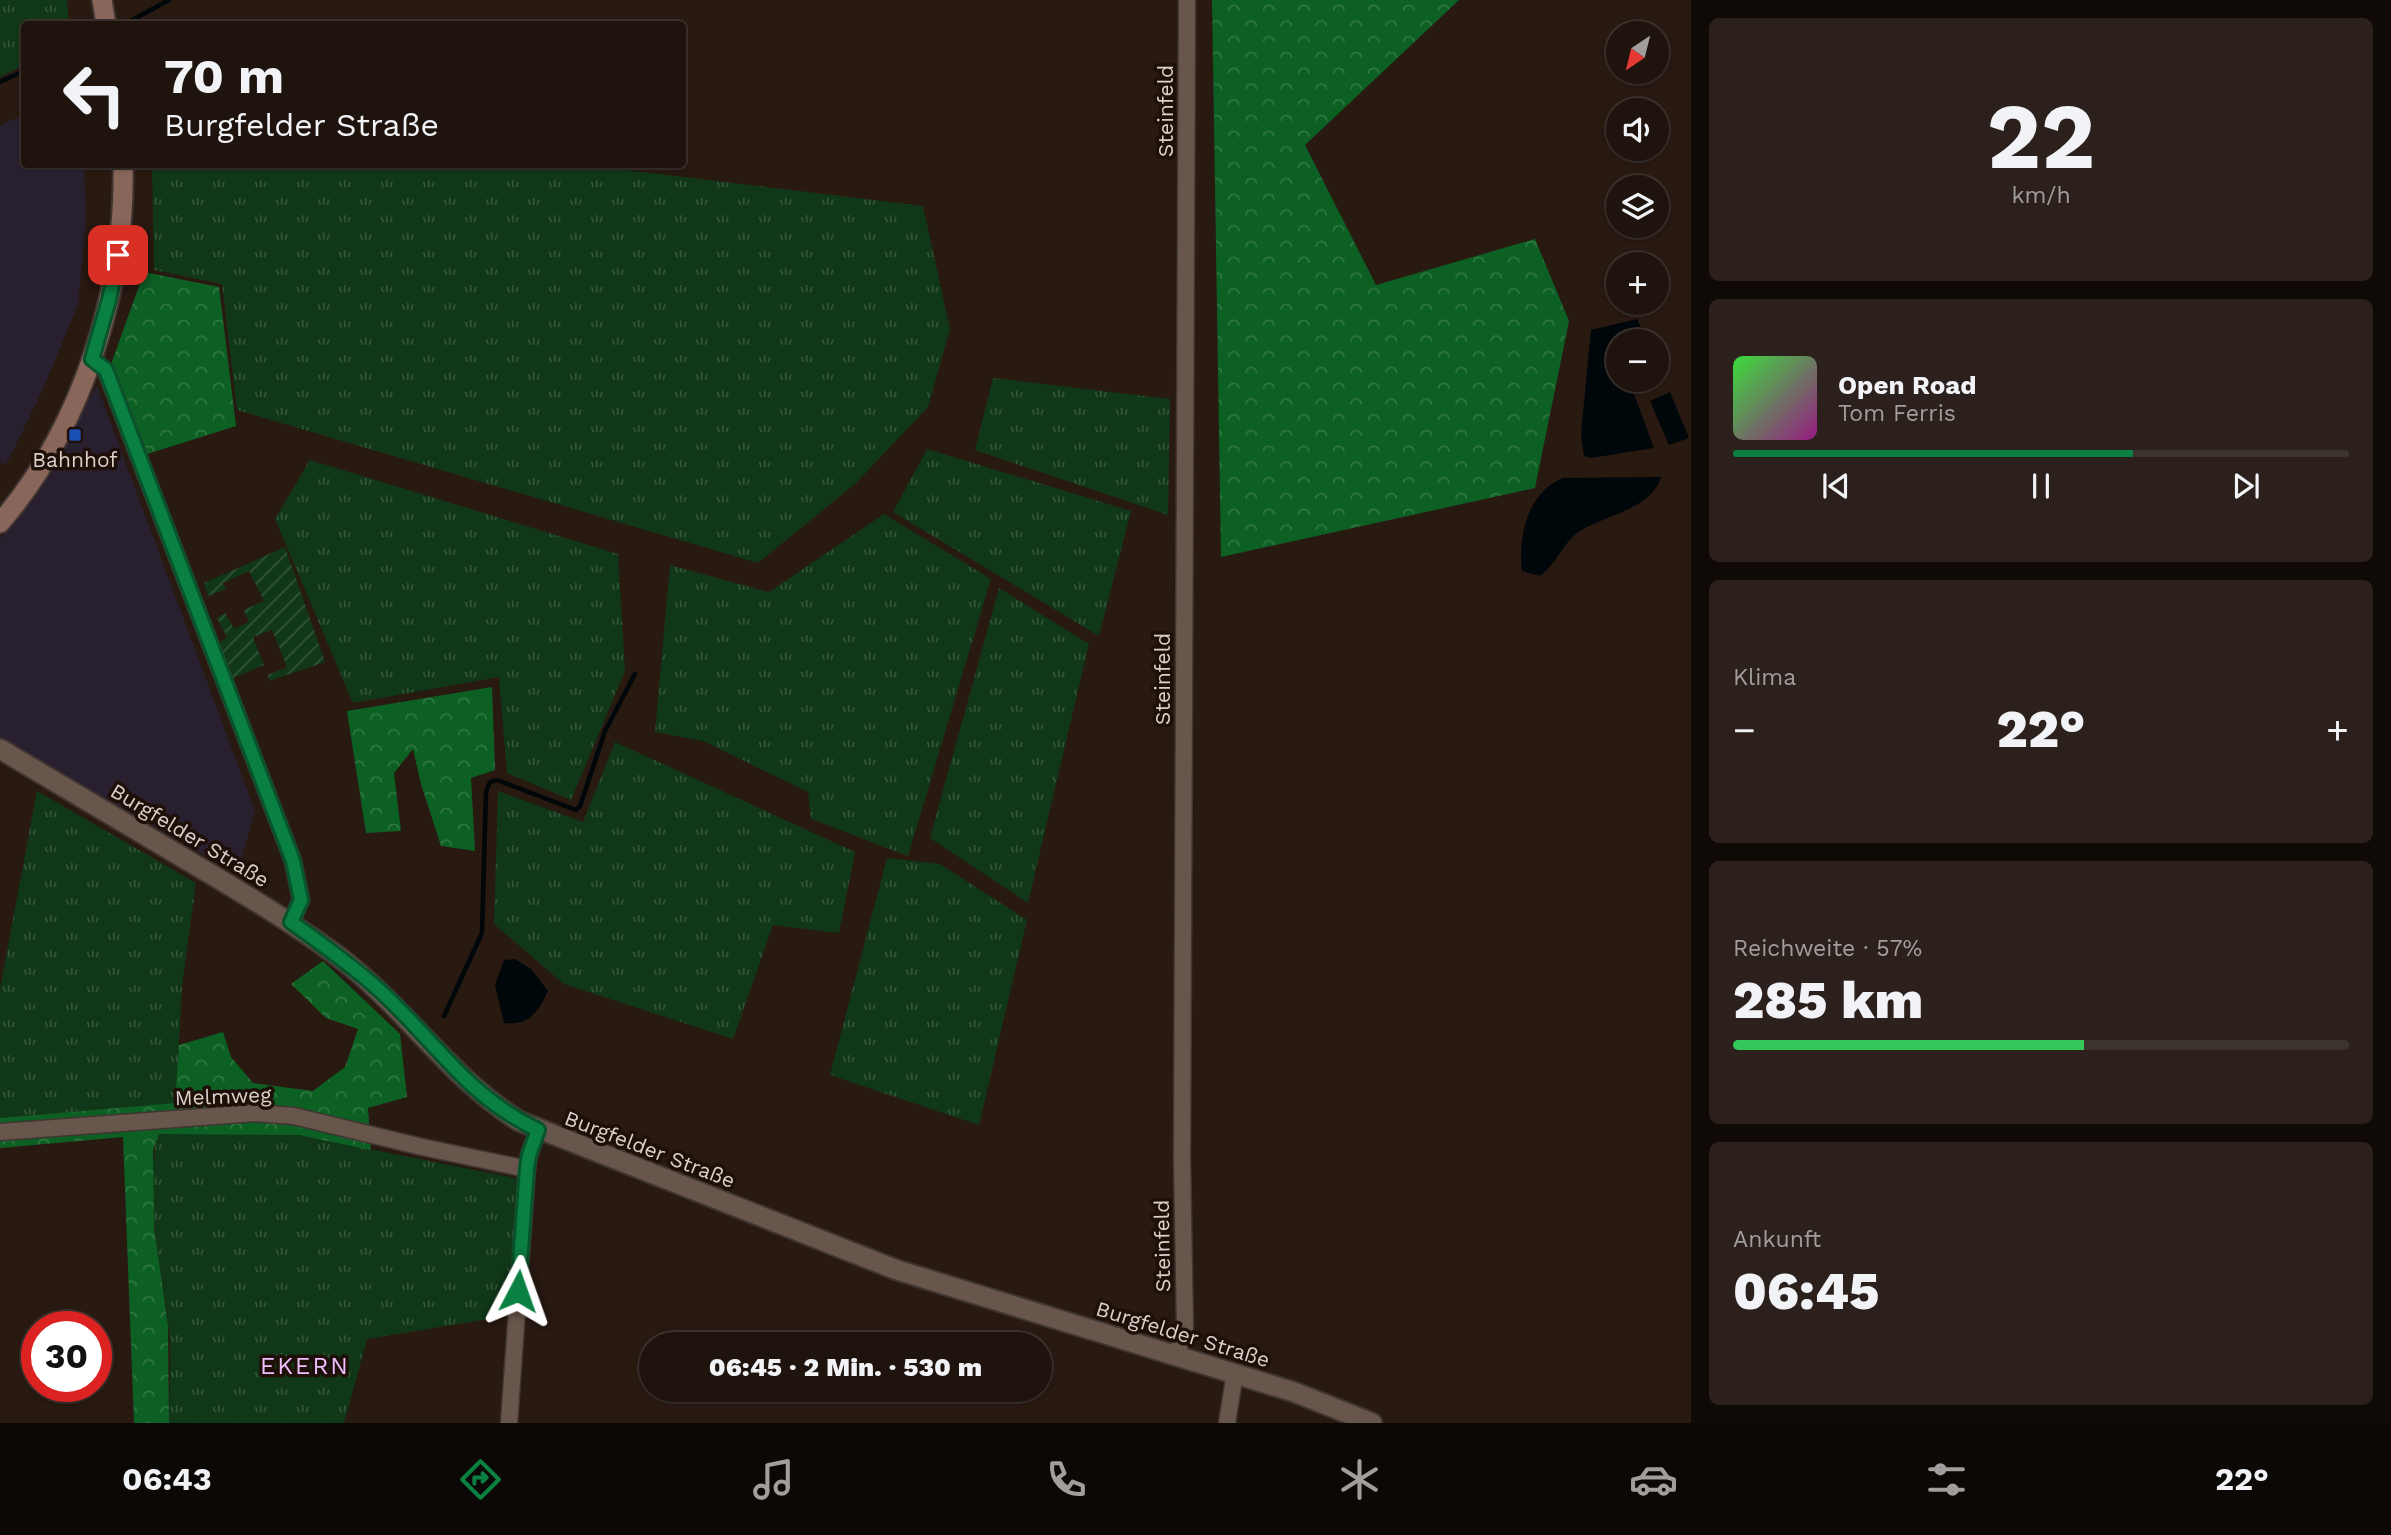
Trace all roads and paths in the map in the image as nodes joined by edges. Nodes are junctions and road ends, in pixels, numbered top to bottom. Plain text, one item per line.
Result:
1 (102, 0) edge
2 (1187, 0) edge
3 (106, 21) edge
4 (123, 168) edge
5 (92, 359) junction
6 (0, 523) edge
7 (0, 749) edge
8 (291, 922) junction
9 (538, 1130) junction
10 (0, 1132) edge
11 (527, 1168) junction
12 (1177, 1356) junction
13 (1235, 1373) junction
14 (509, 1423) edge
15 (1227, 1423) edge
16 (1372, 1423) edge

1 - 3 main road
2 - 12 street, Steinfeld
4 - 5 main road
5 - 6 main road
5 - 8 street
7 - 8 street, Burgfelder Straße
8 - 9 street, Burgfelder Straße
9 - 11 street
9 - 12 street, Burgfelder Straße
10 - 11 street, Melmweg
11 - 14 street
12 - 13 street, Burgfelder Straße
13 - 15 street
13 - 16 street, Burgfelder Straße

